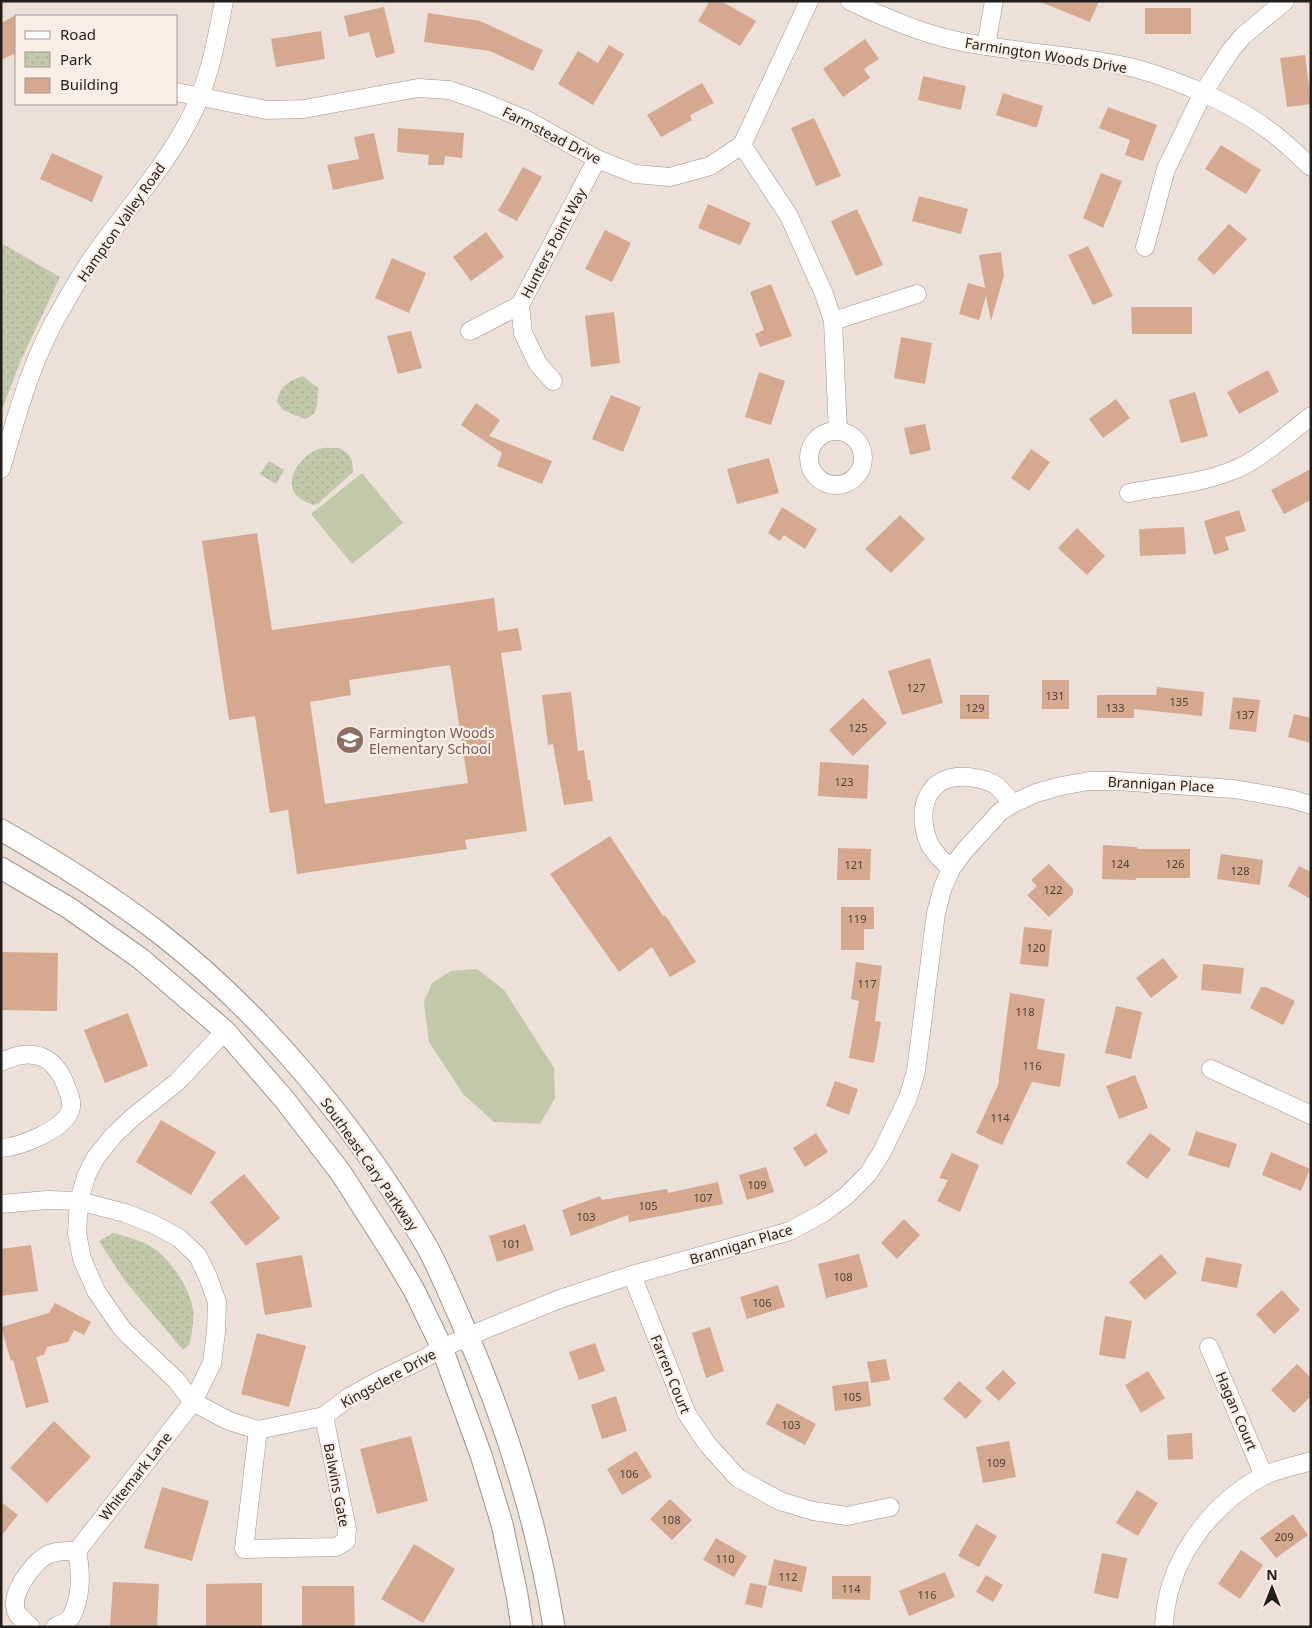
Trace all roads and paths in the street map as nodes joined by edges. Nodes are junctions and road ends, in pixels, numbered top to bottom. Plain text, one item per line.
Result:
1 (224, 1) edge
2 (809, 1) edge
3 (850, 1) edge
4 (994, 1) edge
5 (1285, 1) edge
6 (986, 46) junction
7 (178, 92) edge
8 (1203, 93) junction
9 (199, 97) junction
10 (742, 145) junction
11 (598, 160) junction
12 (1311, 167) edge
13 (1145, 247) dead end
14 (917, 294) dead end
15 (520, 305) junction
16 (833, 321) junction
17 (470, 332) dead end
18 (553, 381) dead end
19 (1311, 416) edge
20 (838, 431) dead end
21 (1, 469) edge
22 (1129, 493) dead end
23 (1012, 804) junction
24 (1311, 805) edge
25 (1, 830) edge
26 (1, 868) edge
27 (952, 869) junction
28 (225, 1031) junction
29 (1, 1062) edge
30 (1211, 1069) dead end
31 (1311, 1115) edge
32 (1, 1148) edge
33 (79, 1201) junction
34 (1, 1204) edge
35 (632, 1275) junction
36 (468, 1337) junction
37 (1209, 1347) dead end
38 (442, 1348) junction
39 (194, 1402) junction
40 (324, 1416) junction
41 (258, 1430) junction
42 (1311, 1461) edge
43 (1264, 1476) junction
44 (890, 1507) dead end
45 (77, 1551) junction
46 (31, 1627) edge
47 (55, 1627) edge
48 (522, 1627) edge
49 (554, 1627) edge
50 (1164, 1627) edge

1 - 9 street, Hampton Valley Road
2 - 10 street
3 - 6 street, Farmington Woods Drive
4 - 6 street
5 - 8 street
6 - 8 street, Farmington Woods Drive
7 - 9 street, Farmstead Drive
8 - 12 street, Farmington Woods Drive
8 - 13 street
9 - 11 street, Farmstead Drive
9 - 21 street, Hampton Valley Road
10 - 11 street, Farmstead Drive
10 - 16 street
11 - 15 street, Hunters Point Way
14 - 16 street
15 - 17 street
15 - 18 street, Hunters Point Way
16 - 20 street
19 - 22 street
23 - 24 street, Brannigan Place
23 - 27 street, Brannigan Place
23 - 27 street
25 - 36 main road, Southeast Cary Parkway
26 - 28 main road
27 - 35 street, Brannigan Place
28 - 33 street, Kingsclere Drive
28 - 38 main road
29 - 32 street
30 - 31 street
33 - 34 street
33 - 39 street, Kingsclere Drive
33 - 39 street
35 - 36 street, Brannigan Place
35 - 44 street, Farren Court
36 - 38 street, Brannigan Place
36 - 49 main road, Southeast Cary Parkway
37 - 43 street, Hagan Court
38 - 40 street, Kingsclere Drive
38 - 48 main road
39 - 41 street, Kingsclere Drive
39 - 45 street, Whitemark Lane
40 - 41 street, Kingsclere Drive
40 - 41 street, Balwins Gate
42 - 43 street
43 - 50 street
45 - 46 street
45 - 47 street

